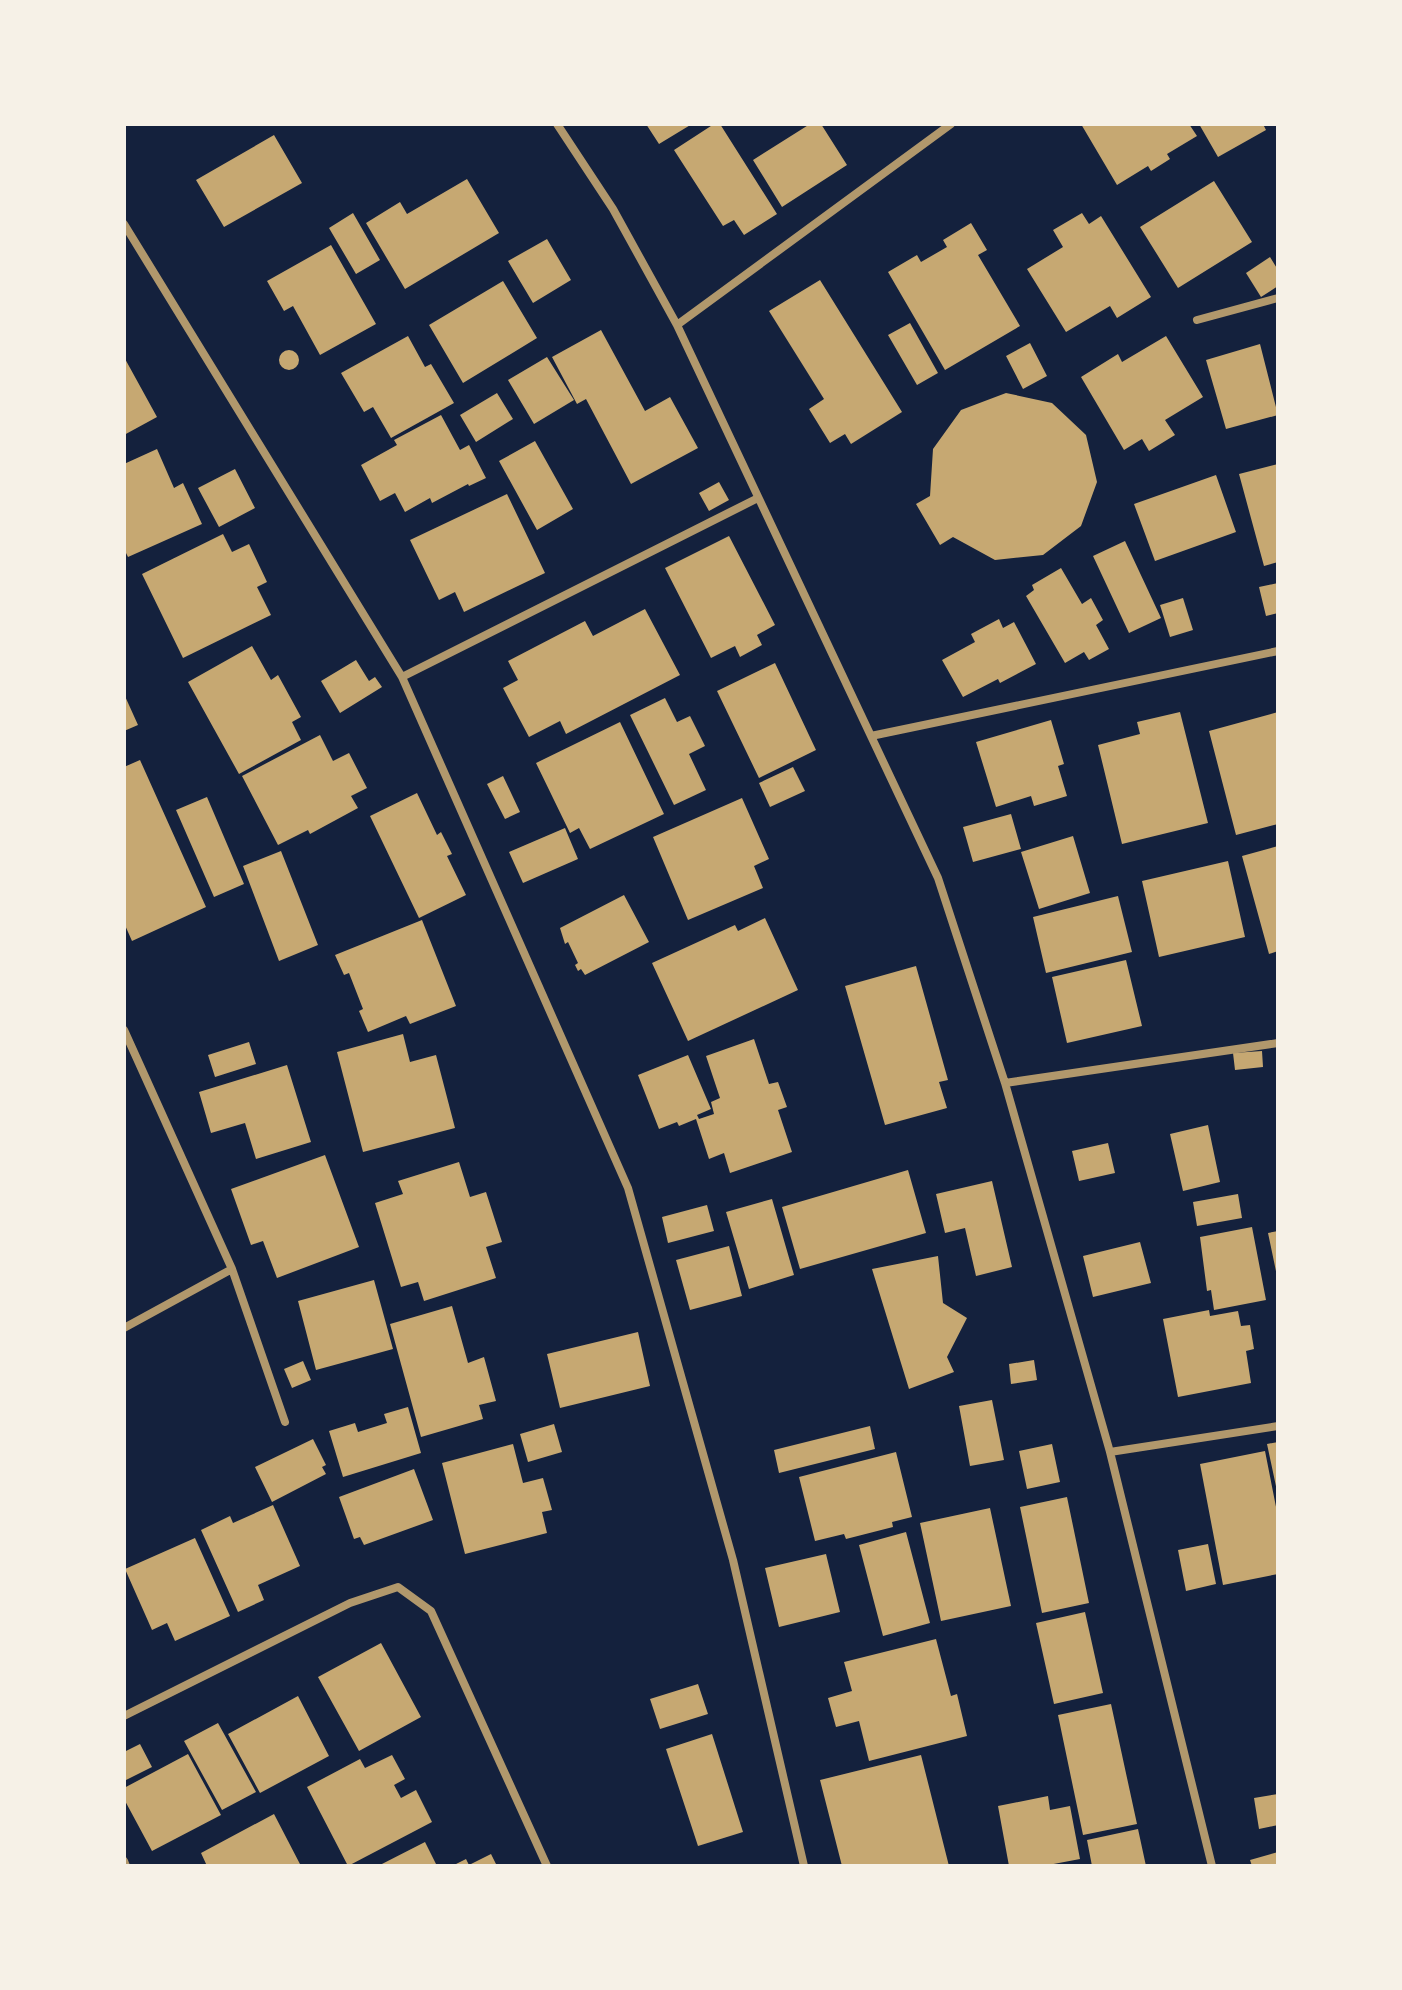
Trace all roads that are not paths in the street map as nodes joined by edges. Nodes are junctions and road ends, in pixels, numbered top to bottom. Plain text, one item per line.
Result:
1 (557, 124) edge
2 (951, 124) edge
3 (124, 224) edge
4 (1278, 298) edge
5 (1197, 320) dead end
6 (677, 325) junction
7 (758, 498) junction
8 (1278, 651) edge
9 (402, 677) junction
10 (871, 736) junction
11 (124, 1030) edge
12 (1278, 1043) edge
13 (1005, 1083) junction
14 (232, 1269) junction
15 (124, 1328) edge
16 (285, 1422) dead end
17 (1278, 1426) edge
18 (1110, 1452) junction
19 (124, 1716) edge
20 (547, 1866) edge
21 (804, 1866) edge
22 (1212, 1866) edge

1 - 6 street
2 - 6 street
3 - 9 street
4 - 5 street
6 - 7 street
7 - 9 street
7 - 10 street
8 - 10 street
9 - 21 street
10 - 13 street
11 - 14 street
12 - 13 street
13 - 18 street
14 - 15 street
14 - 16 street
17 - 18 street
18 - 22 street
19 - 20 street

